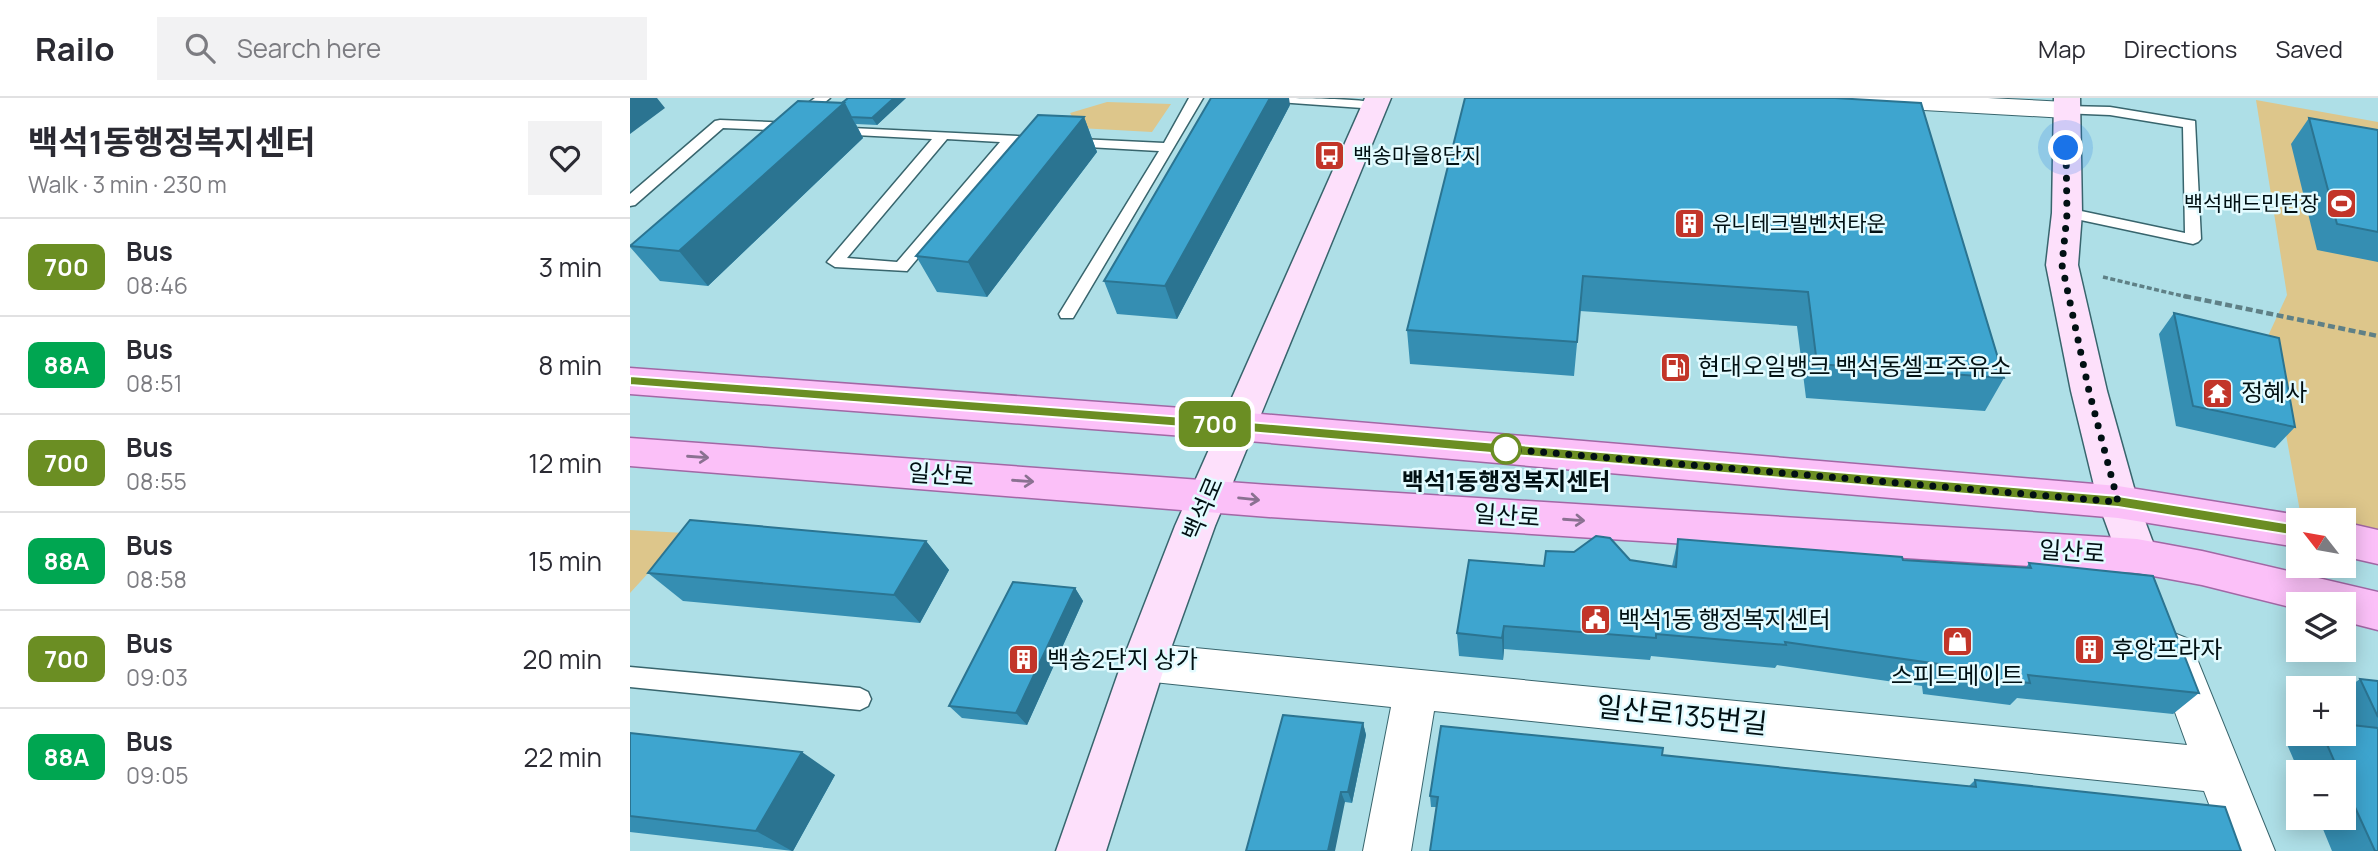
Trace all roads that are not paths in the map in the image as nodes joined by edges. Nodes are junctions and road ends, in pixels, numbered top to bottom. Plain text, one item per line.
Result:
1 (823, 98) edge
2 (1196, 98) edge
3 (1278, 98) edge
4 (1853, 98) edge
5 (1377, 101) edge
6 (2066, 104) edge
7 (784, 127) junction
8 (943, 135) junction
9 (1010, 139) junction
10 (764, 145) edge
11 (1168, 147) junction
12 (630, 202) edge
13 (2067, 214) junction
14 (1068, 314) dead end
15 (630, 381) edge
16 (1237, 426) junction
17 (630, 452) edge
18 (1210, 495) junction
19 (2118, 502) junction
20 (2286, 529) edge
21 (2356, 542) edge
22 (2378, 547) edge
23 (2137, 556) junction
24 (2378, 611) edge
25 (1144, 662) junction
26 (630, 677) edge
27 (1416, 688) junction
28 (859, 699) dead end
29 (2219, 770) junction
30 (1080, 851) edge
31 (1387, 851) edge
32 (2251, 851) edge

1 - 7 lane
2 - 11 lane
3 - 5 lane
4 - 6 street
5 - 16 main road, 백석로
6 - 13 main road
6 - 13 lane
7 - 8 lane
7 - 10 lane
7 - 12 lane
8 - 9 lane
8 - 9 lane
9 - 11 lane
11 - 14 lane
13 - 19 main road
15 - 16 main road
16 - 18 main road, 백석로
16 - 19 main road
17 -> 18 main road, 일산로
18 -> 23 main road, 일산로
18 - 25 main road, 백석로
19 - 20 main road
19 - 23 main road
21 - 22 main road
23 - 24 main road, 일산로
23 - 29 street
25 - 27 street, 일산로135번길
25 - 30 main road, 백석로
26 - 28 lane
27 - 29 street, 일산로135번길
27 - 31 street
29 - 32 street

